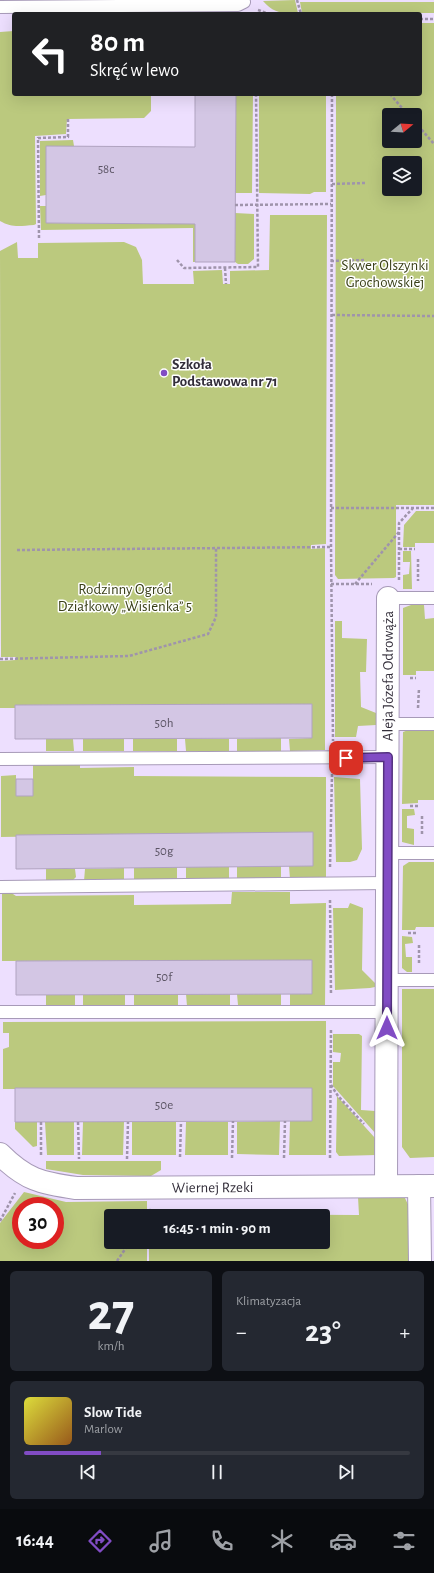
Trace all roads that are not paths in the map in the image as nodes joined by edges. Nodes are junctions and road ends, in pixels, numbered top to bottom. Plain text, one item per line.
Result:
1 (244, 2) dead end
2 (0, 7) edge
3 (382, 591) joint
4 (434, 598) edge
5 (387, 724) junction
6 (434, 724) edge
7 (388, 757) junction
8 (0, 759) edge
9 (387, 853) junction
10 (434, 853) edge
11 (387, 883) junction
12 (0, 887) edge
13 (387, 980) junction
14 (434, 980) edge
15 (0, 1012) edge
16 (387, 1012) junction
17 (0, 1154) edge
18 (386, 1186) junction
19 (427, 1186) edge
20 (420, 1261) edge

1 - 2 lane
3 - 4 lane
3 - 5 street, Aleja Józefa Odrowąża
5 - 6 lane
5 - 7 street, Aleja Józefa Odrowąża
7 - 8 lane
7 - 9 street, Aleja Józefa Odrowąża
9 - 10 lane
9 - 11 street, Aleja Józefa Odrowąża
11 - 12 lane
11 - 13 street, Aleja Józefa Odrowąża
13 - 14 lane
13 - 16 street, Aleja Józefa Odrowąża
15 - 16 lane
16 - 18 street, Aleja Józefa Odrowąża
17 - 18 street, Wiernej Rzeki
18 - 19 street, Wiernej Rzeki
19 - 20 street

